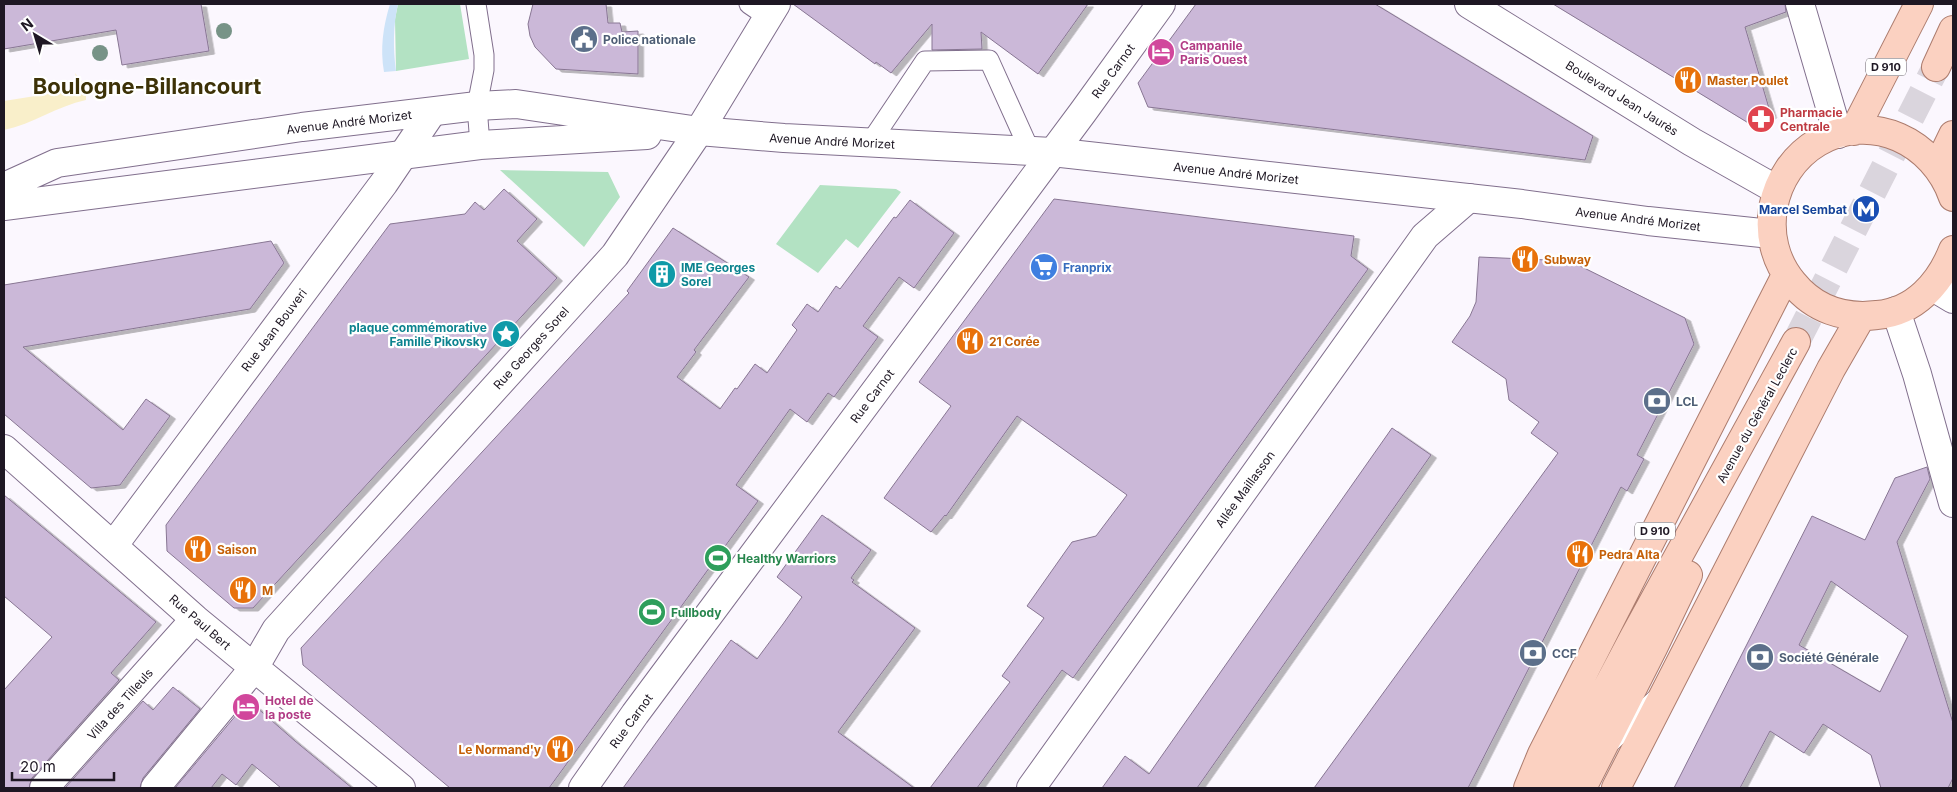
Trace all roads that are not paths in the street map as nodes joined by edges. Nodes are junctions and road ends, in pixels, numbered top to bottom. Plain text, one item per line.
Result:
1 (476, 4) edge
2 (1161, 4) edge
3 (1469, 4) edge
4 (1800, 4) edge
5 (1919, 4) edge
6 (764, 8) edge
7 (1953, 30) edge
8 (1953, 36) edge
9 (477, 106) junction
10 (432, 112) junction
11 (699, 131) junction
12 (1846, 132) junction
13 (1953, 135) edge
14 (870, 143) junction
15 (480, 145) junction
16 (1041, 152) junction
17 (405, 154) junction
18 (1948, 183) edge
19 (4, 187) edge
20 (1777, 190) junction
21 (1469, 198) junction
22 (4, 206) edge
23 (1771, 234) junction
24 (1953, 250) edge
25 (1786, 275) junction
26 (1943, 293) edge
27 (1896, 311) junction
28 (1861, 317) junction
29 (4, 449) edge
30 (1953, 503) edge
31 (113, 546) junction
32 (195, 619) junction
33 (254, 668) junction
34 (1665, 691) junction
35 (1602, 750) junction
36 (373, 780) edge
37 (44, 788) edge
38 (155, 788) edge
39 (401, 788) edge
40 (583, 788) edge
41 (1031, 788) edge
42 (1528, 788) edge
43 (1554, 788) edge
44 (1582, 788) edge
45 (1616, 788) edge

1 - 9 lane
2 - 16 street, Rue Carnot
3 - 20 street, Boulevard Jean Jaurès
4 - 12 street
5 - 12 main road, D 910
6 - 11 street, Rue Georges Sorel
7 - 8 main road
9 - 10 street, Avenue André Morizet
9 - 11 street, Avenue André Morizet
9 - 15 lane
10 - 17 street, Rue Jean Bouveri
10 - 19 street, Avenue André Morizet
11 - 14 street, Avenue André Morizet
11 - 15 street, Avenue André Morizet
11 - 33 street, Rue Georges Sorel
12 - 18 main road
12 - 20 main road
13 - 18 main road
14 - 16 street, Avenue André Morizet
14 - 16 lane
15 - 17 street, Avenue André Morizet
16 - 21 street, Avenue André Morizet
16 - 40 street, Rue Carnot
17 - 22 street, Avenue André Morizet
17 - 31 street, Rue Jean Bouveri
20 - 23 main road
21 - 23 street, Avenue André Morizet
21 - 41 street, Allée Maillasson
23 - 25 main road
24 - 26 main road
25 - 28 main road
25 - 42 main road, D 910
26 - 27 main road
27 - 28 main road
27 - 30 street
28 - 34 main road
29 - 31 street, Rue Paul Bert
31 - 32 street, Rue Paul Bert
32 - 33 street, Rue Paul Bert
32 - 37 street, Villa des Tilleuls
33 - 36 street, Rue Paul Bert
33 - 38 street, Rue Georges Sorel
34 - 35 lane
34 - 45 main road
35 - 43 main road, Avenue du Général Leclerc / D 910
35 - 44 main road, Avenue du Général Leclerc / D 910
36 - 39 street, Rue Paul Bert

